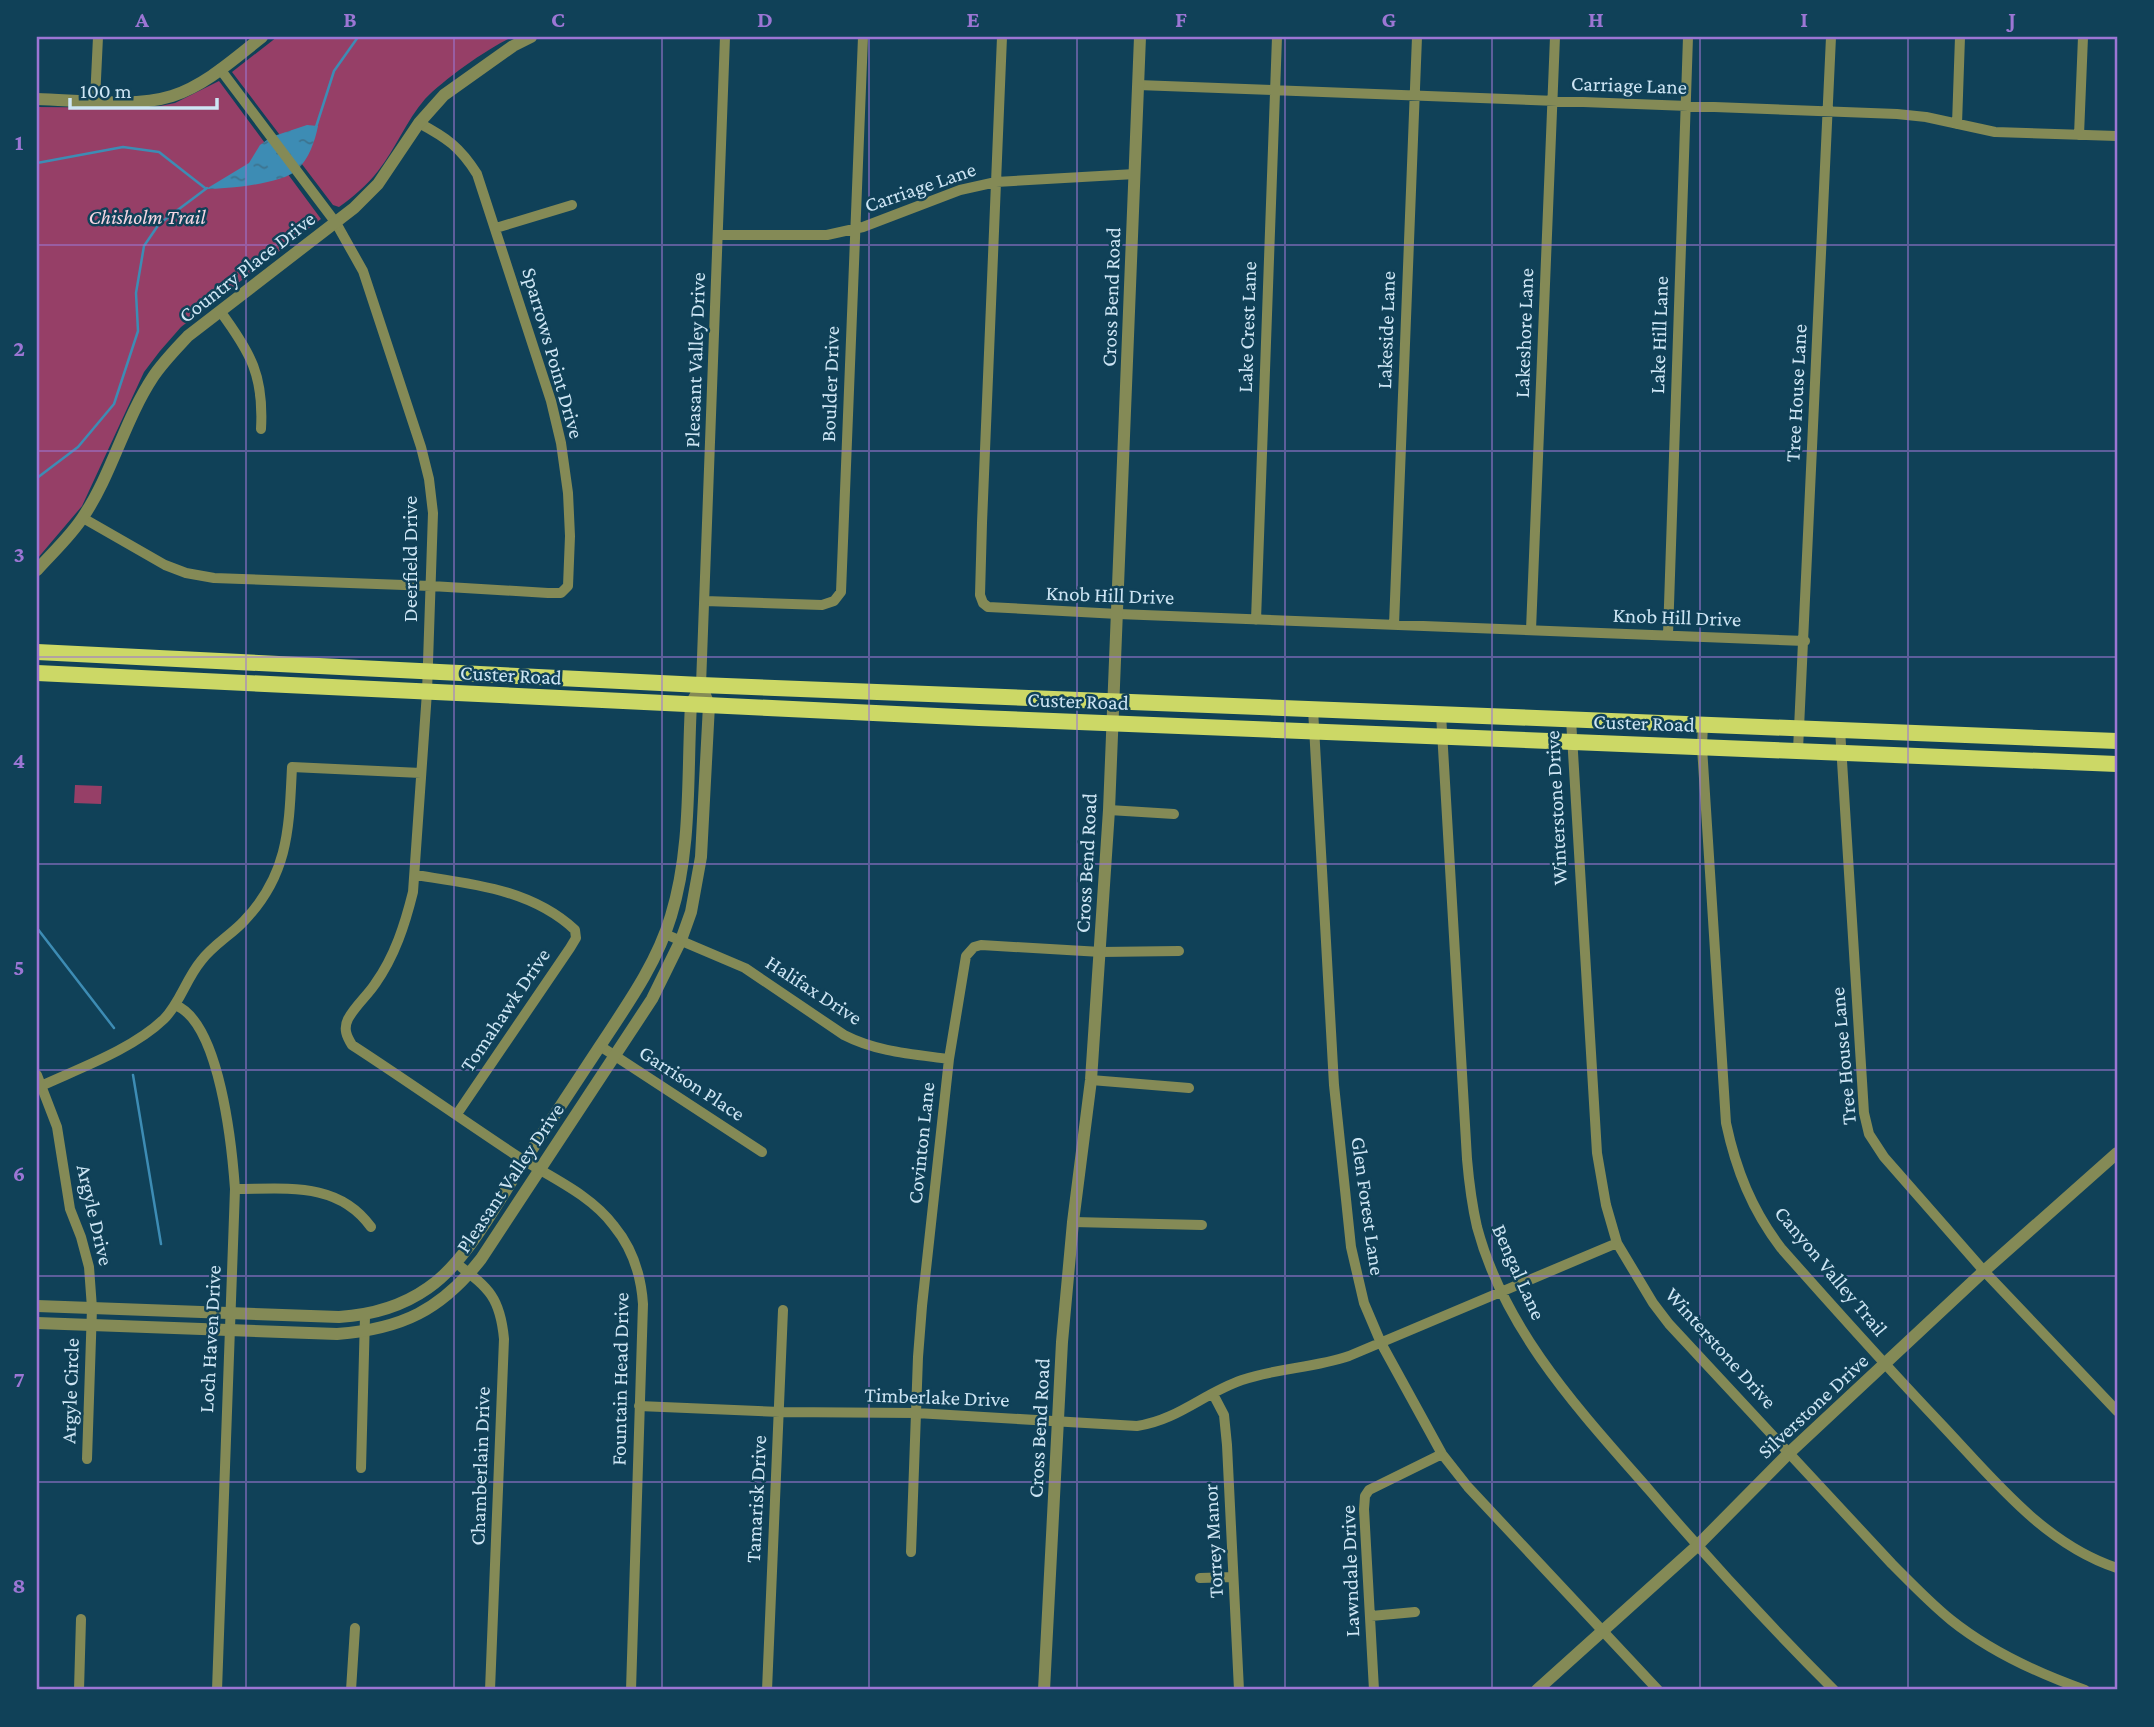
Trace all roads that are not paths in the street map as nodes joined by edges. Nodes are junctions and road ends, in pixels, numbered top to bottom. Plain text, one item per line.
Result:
1 (98, 37) edge
2 (262, 37) edge
3 (531, 37) edge
4 (725, 37) edge
5 (863, 37) edge
6 (1002, 37) edge
7 (1140, 37) edge
8 (1277, 37) edge
9 (1416, 37) edge
10 (1555, 37) edge
11 (1688, 37) edge
12 (1831, 37) edge
13 (1960, 37) edge
14 (2083, 37) edge
15 (220, 69) junction
16 (1138, 85) junction
17 (1275, 90) junction
18 (1414, 96) junction
19 (37, 99) edge
20 (95, 100) junction
21 (1553, 101) junction
22 (1684, 106) junction
23 (1828, 112) junction
24 (419, 123) junction
25 (1957, 124) junction
26 (2079, 135) junction
27 (2117, 136) edge
28 (1135, 174) junction
29 (996, 182) junction
30 (572, 205) dead end
31 (336, 223) junction
32 (496, 228) junction
33 (855, 229) junction
34 (719, 235) junction
35 (220, 312) junction
36 (261, 429) dead end
37 (83, 518) junction
38 (37, 570) edge
39 (431, 586) junction
40 (705, 601) junction
41 (1118, 614) junction
42 (1256, 620) junction
43 (1394, 625) junction
44 (1531, 630) junction
45 (1668, 635) junction
46 (1805, 641) junction
47 (37, 652) edge
48 (428, 670) junction
49 (37, 673) edge
50 (701, 684) junction
51 (427, 692) junction
52 (1113, 702) junction
53 (691, 704) junction
54 (709, 705) junction
55 (1313, 709) junction
56 (1441, 714) junction
57 (1571, 719) junction
58 (1112, 723) junction
59 (1703, 724) junction
60 (1798, 727) junction
61 (1840, 729) junction
62 (1313, 731) junction
63 (1442, 736) junction
64 (2117, 741) edge
65 (1571, 742) junction
66 (1702, 747) junction
67 (1798, 750) junction
68 (1840, 752) junction
69 (2117, 764) edge
70 (421, 773) junction
71 (1109, 810) junction
72 (1174, 814) dead end
73 (685, 841) junction
74 (702, 842) junction
75 (415, 875) junction
76 (665, 934) junction
77 (681, 940) junction
78 (1179, 951) dead end
79 (1101, 952) junction
80 (175, 1005) junction
81 (352, 1045) joint
82 (600, 1046) junction
83 (615, 1056) junction
84 (949, 1059) junction
85 (1091, 1080) junction
86 (39, 1081) edge
87 (1189, 1088) dead end
88 (457, 1114) junction
89 (762, 1152) dead end
90 (2117, 1153) edge
91 (524, 1161) junction
92 (539, 1170) junction
93 (235, 1189) junction
94 (1073, 1222) junction
95 (1202, 1225) dead end
96 (371, 1227) dead end
97 (1617, 1243) junction
98 (456, 1263) junction
99 (1984, 1271) junction
100 (470, 1274) junction
101 (1502, 1291) junction
102 (37, 1306) edge
103 (92, 1308) junction
104 (783, 1310) dead end
105 (229, 1313) junction
106 (365, 1315) junction
107 (37, 1323) edge
108 (92, 1325) junction
109 (228, 1330) junction
110 (365, 1332) junction
111 (1381, 1343) junction
112 (1885, 1365) junction
113 (1213, 1394) junction
114 (639, 1406) junction
115 (2117, 1411) edge
116 (780, 1412) junction
117 (916, 1413) junction
118 (1059, 1421) junction
119 (1789, 1453) junction
120 (1442, 1454) junction
121 (87, 1459) dead end
122 (361, 1468) dead end
123 (1697, 1546) junction
124 (911, 1552) dead end
125 (2117, 1568) edge
126 (1233, 1577) junction
127 (1200, 1578) dead end
128 (1415, 1612) dead end
129 (1371, 1616) junction
130 (81, 1619) dead end
131 (355, 1628) dead end
132 (1601, 1631) junction
133 (79, 1690) edge
134 (217, 1690) edge
135 (351, 1690) edge
136 (490, 1690) edge
137 (631, 1690) edge
138 (767, 1690) edge
139 (1044, 1690) edge
140 (1239, 1690) edge
141 (1374, 1690) edge
142 (1536, 1690) edge
143 (1658, 1690) edge
144 (1834, 1690) edge
145 (2085, 1690) edge

1 - 20 street
2 - 15 street
3 - 24 street, Country Place Drive
4 - 34 street, Pleasant Valley Drive
5 - 33 street, Boulder Drive
6 - 29 street, Knob Hill Drive
7 - 16 street, Cross Bend Road
8 - 17 street, Lake Crest Lane
9 - 18 street, Lakeside Lane
10 - 21 street, Lakeshore Lane
11 - 22 street, Lake Hill Lane
12 - 23 street, Tree House Lane
13 - 25 street
14 - 26 street
15 - 20 street
15 - 31 street, Deerfield Drive
16 - 17 street, Carriage Lane
16 - 28 street, Cross Bend Road
17 - 18 street, Carriage Lane
17 - 42 street, Lake Crest Lane
18 - 21 street, Carriage Lane
18 - 43 street, Lakeside Lane
19 - 20 street
21 - 22 street, Carriage Lane
21 - 44 street, Lakeshore Lane
22 - 23 street, Carriage Lane
22 - 45 street, Lake Hill Lane
23 - 25 street, Carriage Lane
23 - 46 street, Tree House Lane
24 - 31 street, Country Place Drive
24 - 32 street, Sparrows Point Drive
25 - 26 street, Carriage Lane
26 - 27 street, Carriage Lane
28 - 29 street, Carriage Lane
28 - 41 street, Cross Bend Road
29 - 33 street, Carriage Lane
29 - 41 street, Knob Hill Drive
30 - 32 street
31 - 35 street, Country Place Drive
31 - 39 street, Deerfield Drive
32 - 39 street, Sparrows Point Drive
33 - 34 street, Carriage Lane
33 - 40 street, Boulder Drive
34 - 40 street, Pleasant Valley Drive
35 - 36 street
35 - 37 street, Country Place Drive
37 - 38 street, Country Place Drive
37 - 39 street, Sparrows Point Drive
39 - 48 street, Deerfield Drive
40 - 50 street, Pleasant Valley Drive
41 - 42 street, Knob Hill Drive
41 - 52 street, Cross Bend Road
42 - 43 street, Knob Hill Drive
43 - 44 street, Knob Hill Drive
44 - 45 street, Knob Hill Drive
45 - 46 street, Knob Hill Drive
46 - 60 street, Tree House Lane
47 - 48 main road, Custer Road
48 - 50 main road, Custer Road
48 - 51 street, Deerfield Drive
49 - 51 main road, Custer Road
50 - 52 main road, Custer Road
50 - 53 street, Pleasant Valley Drive
50 - 54 street, Pleasant Valley Drive
51 - 53 main road, Custer Road
51 - 70 street, Deerfield Drive
52 - 55 main road, Custer Road
52 - 58 street, Cross Bend Road
53 - 54 main road, Custer Road
53 - 73 street, Pleasant Valley Drive
54 - 58 main road, Custer Road
54 - 74 street, Pleasant Valley Drive
55 - 56 main road, Custer Road
55 - 62 street, Glen Forest Lane
56 - 57 main road, Custer Road
56 - 63 street, Bengal Lane
57 - 59 main road, Custer Road
57 - 65 street, Winterstone Drive
58 - 62 main road, Custer Road
58 - 71 street, Cross Bend Road
59 - 60 main road, Custer Road
59 - 66 street, Canyon Valley Trail
60 - 61 main road, Custer Road
60 - 67 street, Tree House Lane
61 - 64 main road, Custer Road
61 - 68 street, Tree House Lane
62 - 63 main road, Custer Road
62 - 111 street, Glen Forest Lane
63 - 65 main road, Custer Road
63 - 101 street, Bengal Lane
65 - 66 main road, Custer Road
65 - 97 street, Winterstone Drive
66 - 67 main road, Custer Road
66 - 112 street, Canyon Valley Trail
67 - 68 main road, Custer Road
68 - 69 main road, Custer Road
68 - 99 street, Tree House Lane
70 - 75 street, Deerfield Drive
70 - 80 street
71 - 72 street
71 - 79 street, Cross Bend Road
73 - 74 street
73 - 76 street, Pleasant Valley Drive
74 - 77 street, Pleasant Valley Drive
75 - 81 street, Deerfield Drive
75 - 88 street, Tomahawk Drive
76 - 77 street, Halifax Drive
76 - 82 street, Pleasant Valley Drive
77 - 83 street, Pleasant Valley Drive
77 - 84 street, Halifax Drive
78 - 79 street, Covinton Lane
79 - 84 street, Covinton Lane
79 - 85 street, Cross Bend Road
80 - 86 street
80 - 93 street, Loch Haven Drive
81 - 88 street, Fountain Head Drive
82 - 83 street, Garrison Place
82 - 91 street, Pleasant Valley Drive
83 - 89 street, Garrison Place
83 - 92 street, Pleasant Valley Drive
84 - 117 street, Covinton Lane
85 - 87 street
85 - 94 street, Cross Bend Road
86 - 103 street, Argyle Drive
88 - 91 street, Fountain Head Drive
90 - 99 street, Silverstone Drive
91 - 92 street, Fountain Head Drive
91 - 98 street, Pleasant Valley Drive
92 - 100 street, Pleasant Valley Drive
92 - 114 street, Fountain Head Drive
93 - 96 street
93 - 105 street, Loch Haven Drive
94 - 95 street
94 - 118 street, Cross Bend Road
97 - 101 street, Timberlake Drive
97 - 119 street, Winterstone Drive
98 - 100 street, Chamberlain Drive
98 - 106 street, Pleasant Valley Drive
99 - 112 street, Silverstone Drive
99 - 115 street, Tree House Lane
100 - 110 street, Pleasant Valley Drive
100 - 136 street, Chamberlain Drive
101 - 111 street, Timberlake Drive
101 - 123 street, Bengal Lane
102 - 103 street, Pleasant Valley Drive
103 - 105 street, Pleasant Valley Drive
103 - 108 street, Argyle Drive
104 - 116 street, Tamarisk Drive
105 - 106 street, Pleasant Valley Drive
105 - 109 street, Loch Haven Drive
106 - 110 street
107 - 108 street, Pleasant Valley Drive
108 - 109 street, Pleasant Valley Drive
108 - 121 street, Argyle Circle
109 - 110 street, Pleasant Valley Drive
109 - 134 street, Loch Haven Drive
110 - 122 street
111 - 113 street, Timberlake Drive
111 - 120 street, Glen Forest Lane
112 - 119 street, Silverstone Drive
112 - 125 street, Canyon Valley Trail
113 - 118 street, Timberlake Drive
113 - 126 street, Torrey Manor
114 - 116 street, Timberlake Drive
114 - 137 street, Fountain Head Drive
116 - 117 street, Timberlake Drive
116 - 138 street, Tamarisk Drive
117 - 118 street, Timberlake Drive
117 - 124 street, Covinton Lane
118 - 139 street, Cross Bend Road
119 - 123 street, Silverstone Drive
119 - 145 street, Winterstone Drive
120 - 129 street, Lawndale Drive
120 - 132 street, Glen Forest Lane
123 - 132 street, Silverstone Drive
123 - 144 street, Bengal Lane
126 - 127 street
126 - 140 street, Torrey Manor
128 - 129 street
129 - 141 street, Lawndale Drive
130 - 133 street
131 - 135 street
132 - 142 street, Silverstone Drive
132 - 143 street, Glen Forest Lane

